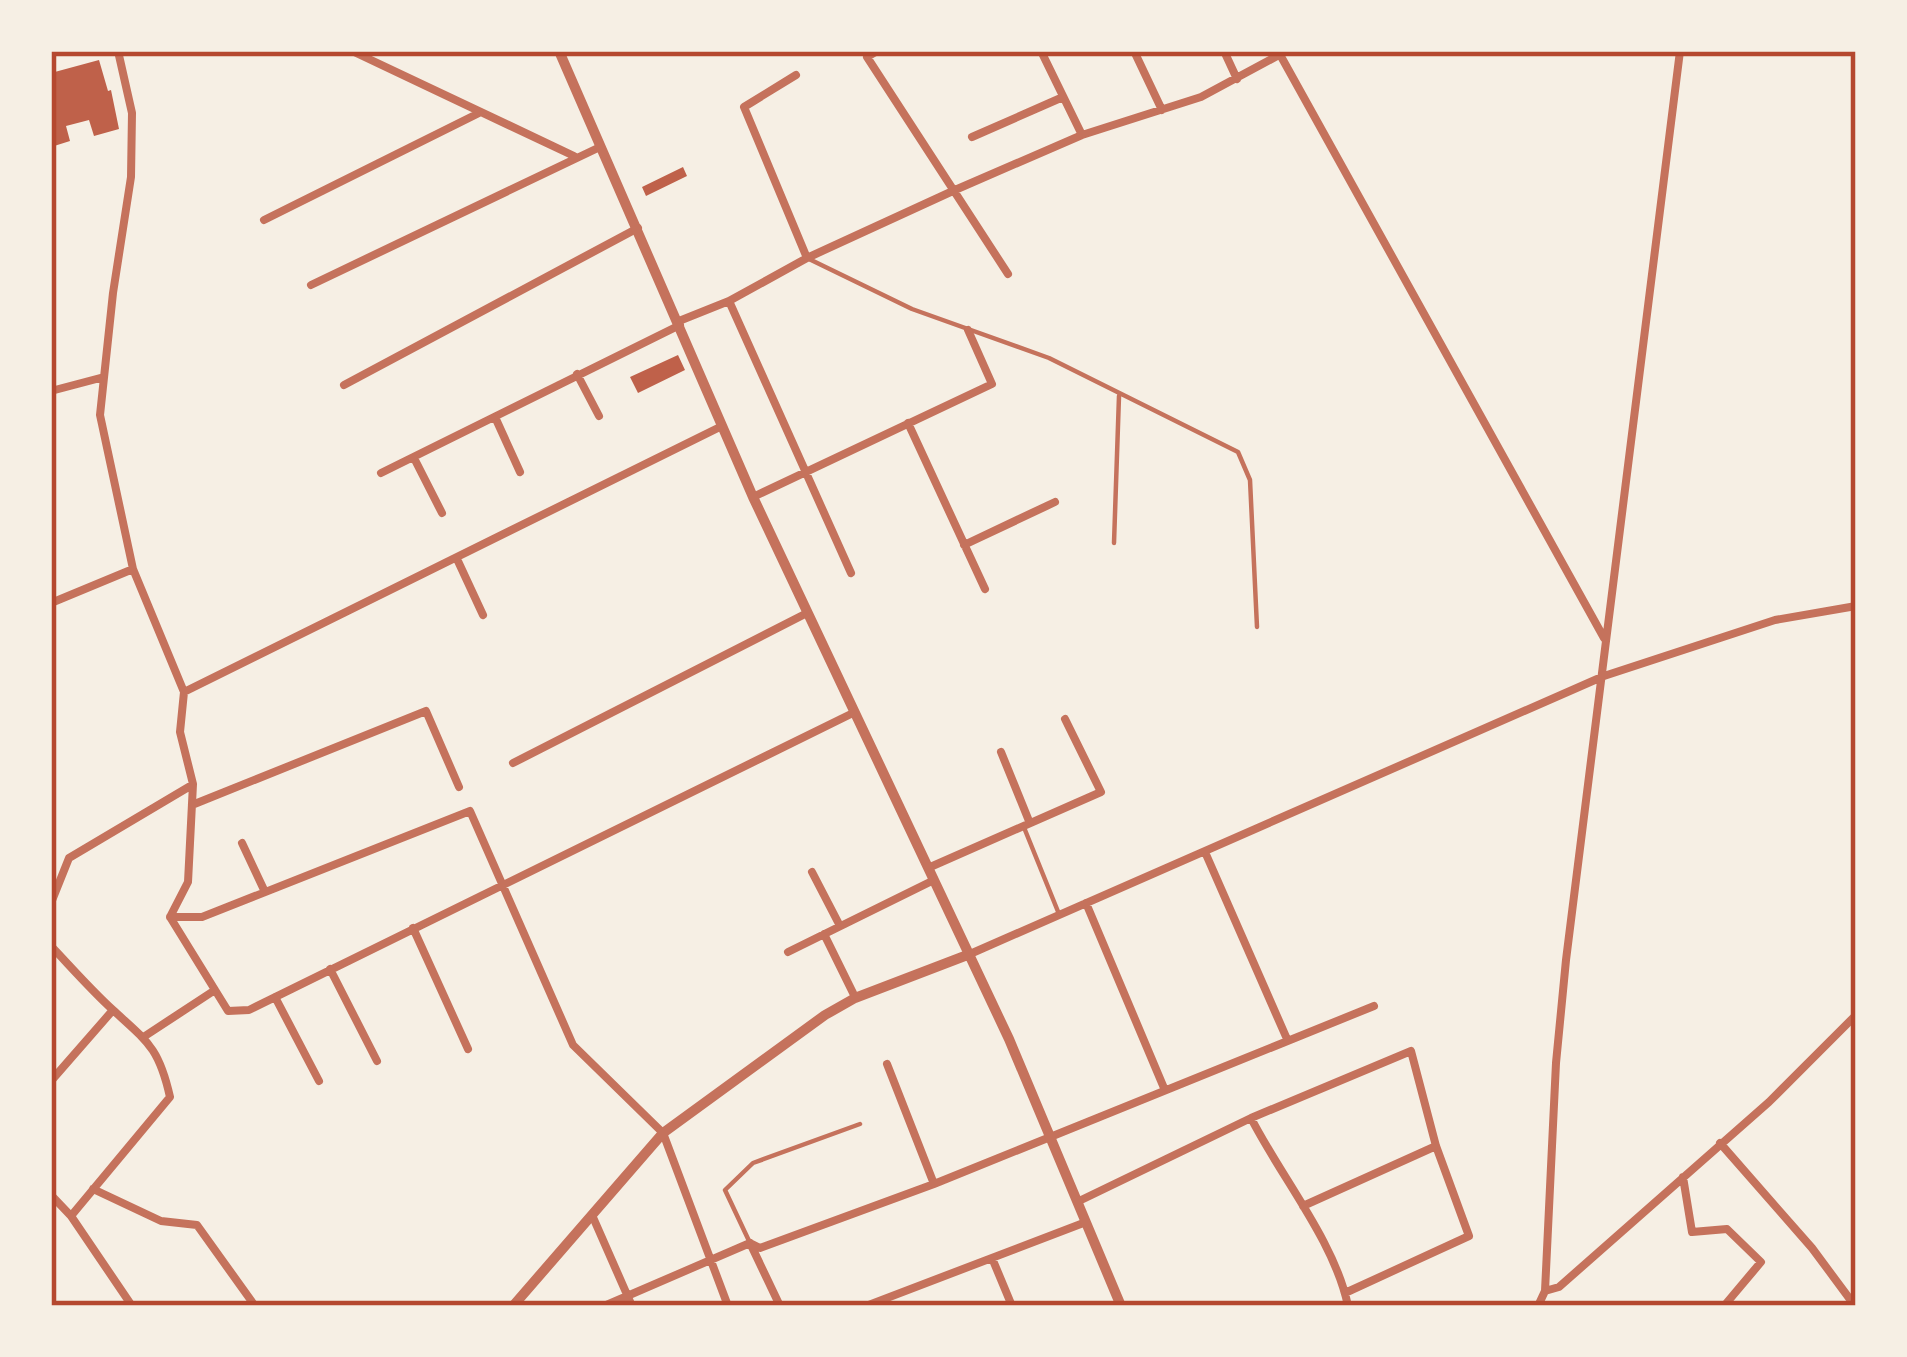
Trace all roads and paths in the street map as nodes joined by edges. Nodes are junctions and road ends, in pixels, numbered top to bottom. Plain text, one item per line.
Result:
1 (118, 51) edge
2 (352, 51) edge
3 (559, 51) edge
4 (877, 51) edge
5 (1042, 51) edge
6 (1133, 51) edge
7 (1224, 51) edge
8 (1681, 51) edge
9 (1278, 53) edge
10 (796, 75) dead end
11 (1237, 79) junction
12 (1063, 97) junction
13 (1162, 110) junction
14 (481, 112) junction
15 (1082, 135) junction
16 (971, 137) dead end
17 (602, 146) junction
18 (576, 157) junction
19 (955, 190) junction
20 (264, 220) dead end
21 (639, 228) junction
22 (808, 258) junction
23 (1008, 274) dead end
24 (311, 285) dead end
25 (729, 301) junction
26 (680, 323) junction
27 (968, 330) junction
28 (578, 374) junction
29 (104, 377) junction
30 (344, 385) dead end
31 (51, 391) edge
32 (1119, 396) junction
33 (598, 416) dead end
34 (495, 417) junction
35 (908, 423) junction
36 (722, 426) junction
37 (414, 458) junction
38 (806, 471) junction
39 (381, 472) dead end
40 (520, 472) dead end
41 (753, 497) junction
42 (1055, 502) dead end
43 (442, 513) dead end
44 (1114, 543) dead end
45 (964, 544) junction
46 (457, 559) junction
47 (133, 568) junction
48 (851, 573) dead end
49 (985, 589) dead end
50 (51, 603) edge
51 (1856, 606) edge
52 (807, 613) junction
53 (483, 615) dead end
54 (1257, 627) dead end
55 (1605, 639) junction
56 (1604, 676) junction
57 (184, 692) junction
58 (855, 712) junction
59 (1065, 718) dead end
60 (1001, 752) dead end
61 (513, 764) dead end
62 (193, 784) junction
63 (459, 787) dead end
64 (192, 806) junction
65 (1026, 823) junction
66 (242, 843) dead end
67 (1205, 852) junction
68 (812, 872) dead end
69 (931, 874) junction
70 (502, 887) junction
71 (265, 892) junction
72 (51, 903) edge
73 (1086, 903) junction
74 (1059, 914) junction
75 (170, 917) junction
76 (840, 926) junction
77 (413, 928) junction
78 (824, 934) junction
79 (51, 946) edge
80 (788, 952) dead end
81 (970, 953) junction
82 (330, 969) junction
83 (215, 990) junction
84 (275, 997) junction
85 (855, 998) junction
86 (1374, 1006) dead end
87 (112, 1010) junction
88 (1856, 1016) edge
89 (146, 1036) junction
90 (1287, 1039) junction
91 (468, 1049) dead end
92 (377, 1061) dead end
93 (887, 1064) dead end
94 (51, 1081) edge
95 (319, 1081) dead end
96 (1163, 1088) junction
97 (1252, 1118) junction
98 (860, 1124) dead end
99 (663, 1133) junction
100 (1052, 1137) junction
101 (1720, 1143) junction
102 (1436, 1146) junction
103 (1682, 1175) junction
104 (934, 1184) junction
105 (93, 1189) junction
106 (51, 1196) edge
107 (1077, 1202) junction
108 (1303, 1205) junction
109 (592, 1215) junction
110 (71, 1216) junction
111 (1086, 1222) junction
112 (750, 1243) junction
113 (992, 1258) junction
114 (707, 1259) junction
115 (1545, 1291) junction
116 (1345, 1293) junction
117 (627, 1295) junction
118 (132, 1306) edge
119 (255, 1306) edge
120 (513, 1306) edge
121 (604, 1306) edge
122 (632, 1306) edge
123 (728, 1306) edge
124 (780, 1306) edge
125 (866, 1306) edge
126 (1012, 1306) edge
127 (1121, 1306) edge
128 (1348, 1306) edge
129 (1538, 1306) edge
130 (1724, 1306) edge
131 (1855, 1306) edge

1 - 29 street
2 - 14 street
3 - 17 street
4 - 19 street
5 - 12 street
6 - 13 street
7 - 11 street
8 - 55 street
9 - 11 street
9 - 55 street
10 - 22 street
11 - 13 street
12 - 15 street
12 - 16 street
13 - 15 street
14 - 18 street
14 - 20 street
15 - 19 street
17 - 18 street
17 - 21 street
18 - 24 street
19 - 22 street
19 - 23 street
21 - 26 street
21 - 30 street
22 - 25 street
22 - 27 lane
25 - 26 street
25 - 38 street
26 - 28 street
26 - 36 street
27 - 32 lane
27 - 35 street
28 - 33 street
28 - 34 street
29 - 31 street
29 - 47 street
32 - 44 lane
32 - 54 lane
34 - 37 street
34 - 40 street
35 - 38 street
35 - 45 street
36 - 41 street
36 - 46 street
37 - 39 street
37 - 43 street
38 - 41 street
38 - 48 street
41 - 52 street
42 - 45 street
45 - 49 street
46 - 53 street
46 - 57 street
47 - 50 street
47 - 57 street
51 - 56 street
52 - 58 street
52 - 61 street
55 - 56 street
56 - 67 street
56 - 115 street
57 - 62 street
58 - 69 street
58 - 70 street
59 - 65 street
60 - 65 street
62 - 64 street
62 - 72 street
63 - 64 street
64 - 75 street
65 - 69 street
65 - 74 lane
66 - 71 street
67 - 73 street
67 - 90 street
68 - 76 street
69 - 76 street
69 - 81 street
70 - 71 street
70 - 77 street
70 - 99 street
71 - 75 street
73 - 74 street
73 - 96 street
74 - 81 street
75 - 83 street
76 - 78 street
77 - 82 street
77 - 91 street
78 - 80 street
78 - 85 street
79 - 87 street
81 - 85 street
81 - 100 street
82 - 84 street
82 - 92 street
83 - 84 street
83 - 89 street
84 - 95 street
85 - 99 street
86 - 90 street
87 - 89 street
87 - 94 street
88 - 101 street
89 - 105 street
90 - 96 street
93 - 104 street
96 - 100 street
97 - 102 street
97 - 107 street
97 - 108 street
98 - 112 lane
99 - 109 street
99 - 114 street
100 - 104 street
100 - 107 street
101 - 103 street
101 - 131 street
102 - 108 street
102 - 116 street
103 - 115 street
103 - 130 street
104 - 112 street
105 - 110 street
105 - 119 street
106 - 110 street
107 - 111 street
108 - 116 street
109 - 117 street
109 - 120 street
110 - 118 street
111 - 113 street
111 - 127 street
112 - 114 street
112 - 124 street
113 - 125 street
113 - 126 street
114 - 117 street
114 - 123 street
115 - 129 street
116 - 128 street
117 - 121 street
117 - 122 street

